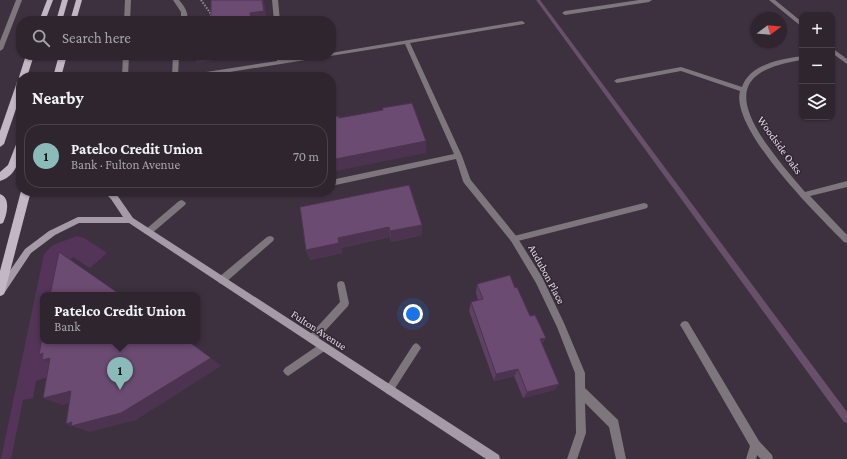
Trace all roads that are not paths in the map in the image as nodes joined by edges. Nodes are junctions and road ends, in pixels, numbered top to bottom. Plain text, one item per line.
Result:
1 (19, 0) edge
2 (50, 0) edge
3 (65, 0) edge
4 (79, 0) edge
5 (128, 0) edge
6 (176, 0) edge
7 (275, 0) edge
8 (649, 0) edge
9 (772, 0) edge
10 (565, 13) dead end
11 (44, 16) edge
12 (60, 16) edge
13 (74, 16) edge
14 (127, 16) edge
15 (186, 16) edge
16 (276, 16) edge
17 (799, 22) edge
18 (522, 23) dead end
19 (407, 42) junction
20 (0, 49) edge
21 (835, 53) edge
22 (336, 54) edge
23 (799, 58) edge
24 (28, 60) edge
25 (61, 60) edge
26 (126, 60) edge
27 (176, 60) edge
28 (270, 60) edge
29 (835, 60) edge
30 (847, 63) edge
31 (25, 72) edge
32 (57, 72) edge
33 (125, 72) edge
34 (175, 72) edge
35 (211, 72) edge
36 (617, 81) dead end
37 (744, 90) junction
38 (16, 97) edge
39 (0, 144) edge
40 (16, 156) edge
41 (458, 156) junction
42 (0, 177) edge
43 (336, 181) edge
44 (847, 184) edge
45 (25, 196) edge
46 (113, 196) edge
47 (804, 196) junction
48 (0, 198) edge
49 (182, 203) dead end
50 (644, 206) dead end
51 (0, 220) edge
52 (130, 220) junction
53 (148, 232) junction
54 (270, 239) dead end
55 (514, 239) junction
56 (847, 240) edge
57 (222, 280) junction
58 (341, 285) dead end
59 (0, 291) edge
60 (685, 325) dead end
61 (312, 339) junction
62 (323, 347) junction
63 (416, 348) dead end
64 (288, 371) dead end
65 (389, 390) junction
66 (581, 390) junction
67 (755, 446) junction
68 (492, 458) edge
69 (572, 459) edge
70 (621, 459) edge
71 (751, 459) edge
72 (768, 459) edge

1 - 20 street
2 - 11 main road
3 - 12 main road
4 - 13 main road
5 - 14 street
6 - 15 street
7 - 16 street
8 - 10 street
9 - 17 street
18 - 19 street
19 - 22 street
19 - 41 street, Audubon Place
21 - 30 street
23 - 37 street
24 - 31 main road
25 - 32 main road
26 - 33 street
27 - 34 street
28 - 35 street
29 - 30 street
36 - 37 street
37 - 47 street, Woodside Oaks
38 - 39 main road
40 - 42 main road
41 - 43 street
41 - 55 street, Audubon Place
44 - 47 street
45 - 59 main road
46 - 52 street, Fulton Avenue
47 - 56 street, Woodside Oaks
48 - 51 main road
49 - 53 street
50 - 55 street
52 - 53 street, Fulton Avenue
52 - 59 street
53 - 57 street, Fulton Avenue
54 - 57 street
55 - 66 street, Audubon Place
57 - 61 street, Fulton Avenue
58 - 61 street
60 - 67 street
61 - 62 street, Fulton Avenue
62 - 64 street
62 - 65 street, Fulton Avenue
63 - 65 street
65 - 68 street, Fulton Avenue
66 - 69 street, Audubon Place
66 - 70 street
67 - 71 street
67 - 72 street

